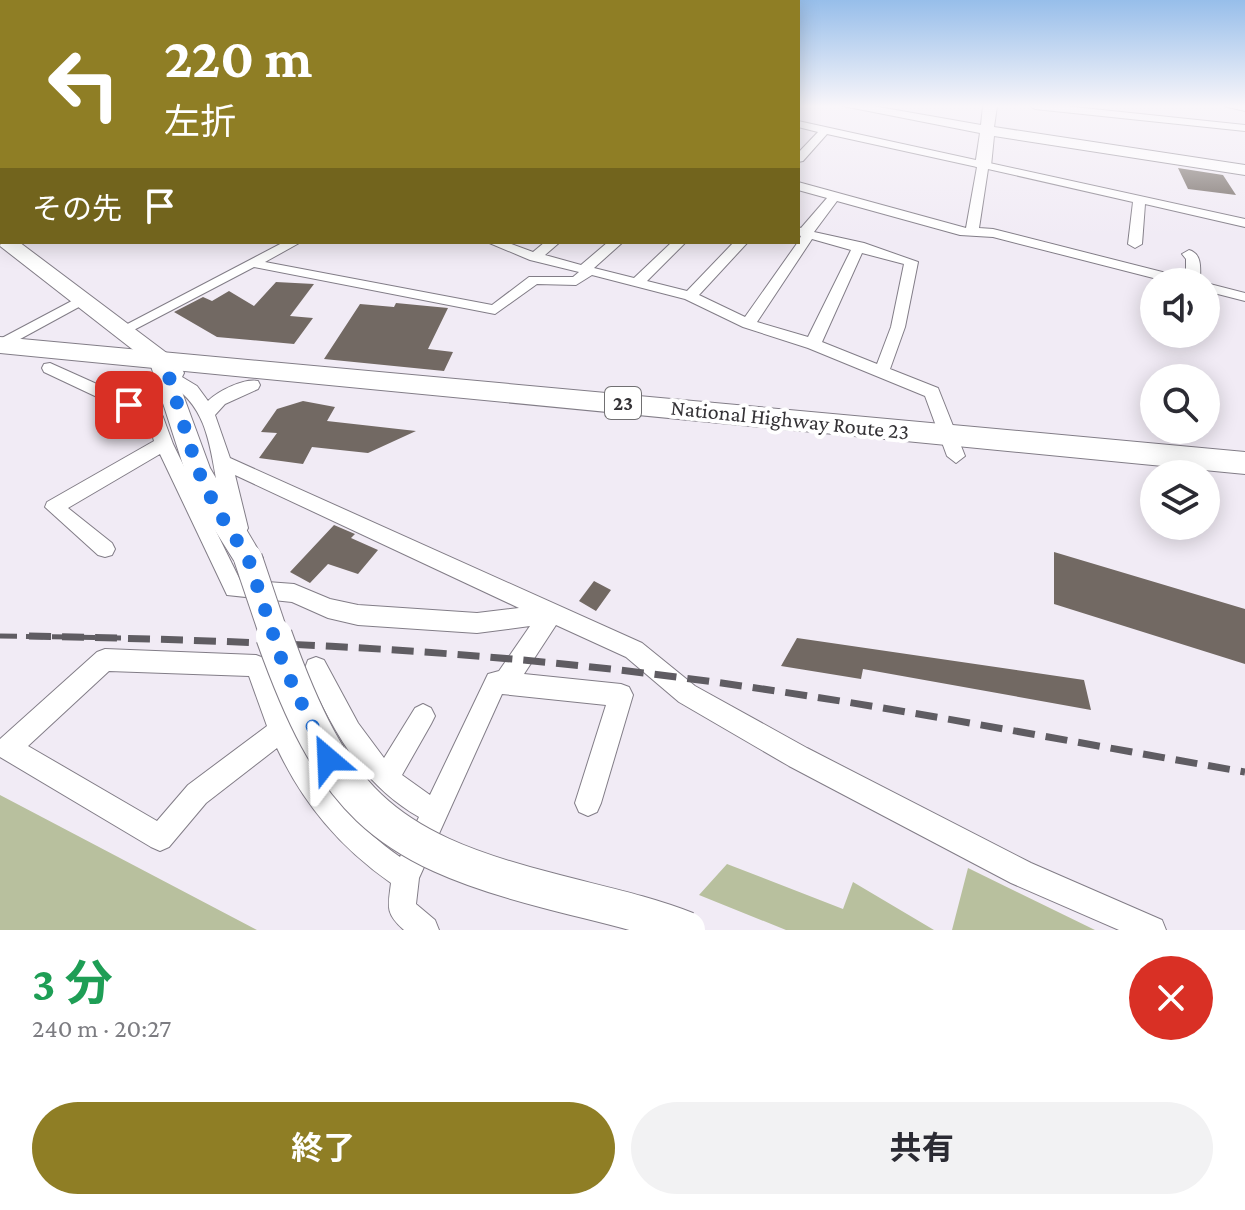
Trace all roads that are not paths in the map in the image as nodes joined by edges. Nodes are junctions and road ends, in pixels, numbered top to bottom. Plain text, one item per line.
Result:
1 (910, 149) edge
2 (985, 149) edge
3 (1105, 149) edge
4 (983, 166) junction
5 (1245, 170) edge
6 (800, 187) edge
7 (835, 196) junction
8 (1139, 199) junction
9 (1221, 201) dead end
10 (1228, 218) junction
11 (1245, 223) edge
12 (803, 232) edge
13 (972, 232) junction
14 (9, 244) edge
15 (290, 244) edge
16 (499, 244) edge
17 (551, 244) edge
18 (614, 244) edge
19 (677, 244) edge
20 (739, 244) edge
21 (796, 244) edge
22 (1135, 244) dead end
23 (859, 246) junction
24 (1189, 254) dead end
25 (535, 257) junction
26 (252, 263) junction
27 (1193, 268) edge
28 (587, 270) junction
29 (1140, 271) edge
30 (637, 283) junction
31 (1220, 291) edge
32 (690, 296) junction
33 (1245, 297) edge
34 (83, 299) junction
35 (748, 324) junction
36 (123, 330) junction
37 (813, 344) junction
38 (0, 345) edge
39 (0, 362) edge
40 (50, 368) junction
41 (164, 368) junction
42 (882, 370) junction
43 (252, 385) junction
44 (129, 405) junction
45 (206, 414) junction
46 (164, 444) junction
47 (954, 446) junction
48 (223, 462) junction
49 (1245, 463) edge
50 (1140, 472) edge
51 (1220, 480) edge
52 (1245, 483) edge
53 (105, 549) dead end
54 (244, 549) junction
55 (551, 613) junction
56 (316, 668) dead end
57 (505, 682) junction
58 (423, 716) dead end
59 (279, 732) junction
60 (386, 778) junction
61 (588, 803) dead end
62 (435, 812) junction
63 (405, 877) junction
64 (425, 930) edge
65 (687, 930) edge
66 (1152, 930) edge

1 - 4 street
2 - 4 street
3 - 5 street
4 - 8 street
4 - 13 street
6 - 7 street
7 - 12 street
7 - 13 street
8 - 10 street
8 - 22 street
9 - 10 street
10 - 11 street
12 - 23 street
13 - 29 street
14 - 34 main road
15 - 26 street
16 - 25 street
17 - 25 street
18 - 28 street
19 - 30 street
20 - 32 street
21 - 35 street
23 - 37 street
23 - 42 street
24 - 27 street
25 - 28 street
26 - 28 street
26 - 36 street
28 - 30 street
30 - 32 street
31 - 33 street
32 - 35 street
34 - 36 main road
34 - 38 street
35 - 37 street
36 - 41 main road
37 - 42 street
38 - 41 highway, National Highway Route 23 / 23
39 - 40 highway, National Highway Route 23 / 23
40 - 41 highway, National Highway Route 23 / 23
40 - 44 street
41 - 43 highway, National Highway Route 23 / 23
41 - 44 street
41 - 45 street
41 - 47 highway, National Highway Route 23 / 23
41 - 54 main road
42 - 47 street
43 - 45 street
43 - 47 highway, National Highway Route 23 / 23
44 - 46 street
45 - 48 street
46 - 53 street
46 - 55 street
47 - 49 highway, National Highway Route 23 / 23
47 - 50 highway, National Highway Route 23 / 23
48 - 54 street
48 - 55 street
51 - 52 highway
54 - 65 main road, bridge
55 - 57 street
55 - 66 street
56 - 60 street
57 - 61 street
57 - 62 street
58 - 60 street
59 - 59 street
59 - 63 street
60 - 62 street
62 - 63 street
63 - 64 street

